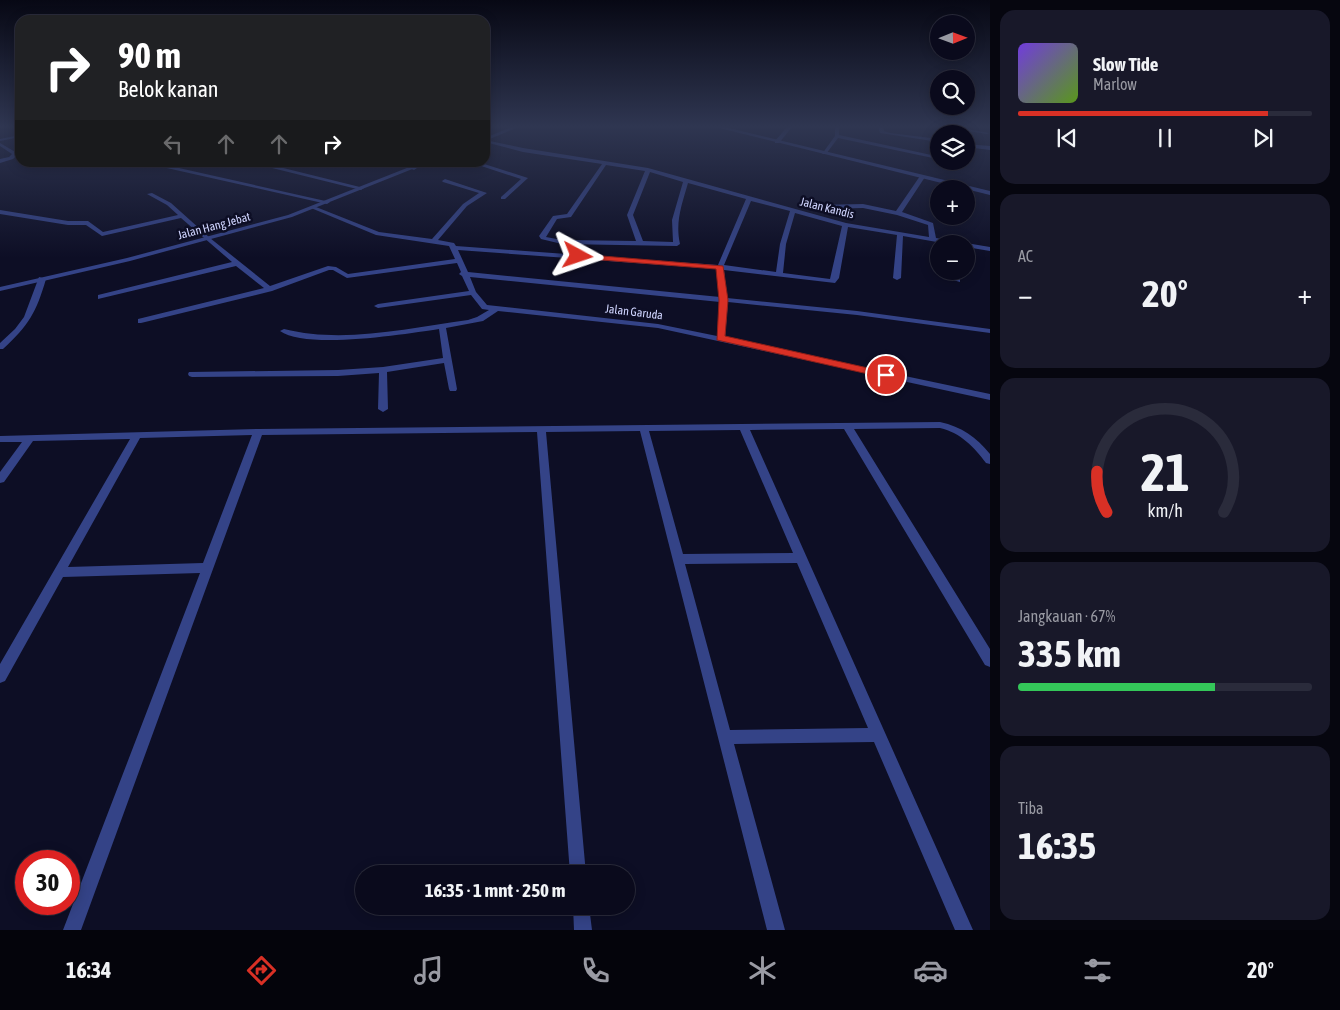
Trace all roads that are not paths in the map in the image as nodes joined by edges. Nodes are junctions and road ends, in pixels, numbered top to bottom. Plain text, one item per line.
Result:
1 (181, 170) edge
2 (286, 170) edge
3 (408, 170) edge
4 (499, 170) edge
5 (600, 170) edge
6 (648, 170) edge
7 (649, 170) edge
8 (895, 170) edge
9 (922, 177) junction
10 (445, 181) dead end
11 (686, 181) junction
12 (361, 188) junction
13 (150, 194) dead end
14 (990, 194) edge
15 (503, 198) dead end
16 (749, 199) junction
17 (326, 202) junction
18 (820, 207) dead end
19 (314, 208) junction
20 (793, 211) junction
21 (0, 212) edge
22 (898, 213) junction
23 (182, 216) junction
24 (845, 225) junction
25 (900, 235) junction
26 (932, 235) edge
27 (208, 240) junction
28 (435, 240) junction
29 (930, 240) edge
30 (640, 243) junction
31 (975, 246) edge
32 (455, 248) junction
33 (990, 249) edge
34 (674, 253) junction
35 (459, 261) junction
36 (238, 263) junction
37 (720, 267) junction
38 (463, 274) junction
39 (779, 275) junction
40 (897, 278) dead end
41 (42, 279) junction
42 (0, 289) edge
43 (269, 289) junction
44 (473, 293) junction
45 (101, 297) dead end
46 (724, 300) junction
47 (378, 306) dead end
48 (495, 309) junction
49 (141, 320) dead end
50 (442, 326) junction
51 (284, 331) dead end
52 (990, 331) edge
53 (721, 338) junction
54 (0, 347) edge
55 (448, 360) junction
56 (383, 370) junction
57 (192, 374) dead end
58 (453, 389) dead end
59 (990, 397) edge
60 (383, 409) dead end
61 (846, 426) junction
62 (744, 428) junction
63 (541, 429) junction
64 (644, 429) junction
65 (258, 432) junction
66 (137, 436) junction
67 (30, 438) junction
68 (0, 439) edge
69 (990, 461) edge
70 (0, 479) edge
71 (802, 558) junction
72 (678, 559) junction
73 (207, 568) junction
74 (59, 572) junction
75 (990, 661) edge
76 (0, 677) edge
77 (879, 735) junction
78 (725, 737) junction
79 (577, 865) edge
80 (582, 915) edge
81 (72, 930) edge
82 (583, 930) edge
83 (776, 930) edge
84 (964, 930) edge

1 - 17 street
2 - 12 street
3 - 12 street, Jalan Hang Jebat
4 - 15 street
5 - 30 street
6 - 30 street
7 - 11 street, Jalan Kandis
8 - 9 street
9 - 14 street
9 - 22 street
10 - 28 street
11 - 16 street, Jalan Kandis
11 - 34 street
12 - 17 street, Jalan Hang Jebat
13 - 23 street
16 - 20 street, Jalan Kandis
16 - 37 street
17 - 19 street, Jalan Hang Jebat
18 - 22 street
19 - 27 street, Jalan Hang Jebat
19 - 28 street
20 - 24 street, Jalan Kandis
20 - 39 street
21 - 23 street
22 - 26 street
23 - 27 street
24 - 25 street, Jalan Kandis
24 - 39 street
25 - 29 street, Jalan Kandis
25 - 40 street
27 - 36 street
27 - 41 street, Jalan Hang Jebat
28 - 32 street
30 - 34 street
31 - 33 street
32 - 34 street
32 - 35 street, Jalan Garuda
34 - 37 street
35 - 38 street, Jalan Garuda
35 - 43 street
36 - 43 street
36 - 45 street
37 - 39 street
37 - 46 street
38 - 44 street, Jalan Garuda
38 - 46 street
41 - 42 street, Jalan Hang Jebat
41 - 54 street
43 - 49 street
44 - 47 street
44 - 48 street, Jalan Garuda
46 - 52 street
46 - 53 street
48 - 50 street
48 - 53 street, Jalan Garuda
50 - 51 street
50 - 55 street
53 - 59 street, Jalan Garuda
55 - 56 street
55 - 58 street
56 - 57 street
56 - 60 street
61 - 62 street
61 - 69 street
61 - 75 street
62 - 64 street
62 - 71 street
63 - 64 street
63 - 65 street
63 - 79 street
64 - 72 street
65 - 66 street
65 - 73 street
66 - 67 street
66 - 74 street
67 - 68 street
67 - 70 street
71 - 72 street
71 - 77 street
72 - 78 street
73 - 74 street
73 - 81 street
74 - 76 street
77 - 78 street
77 - 84 street
78 - 83 street
80 - 82 street

